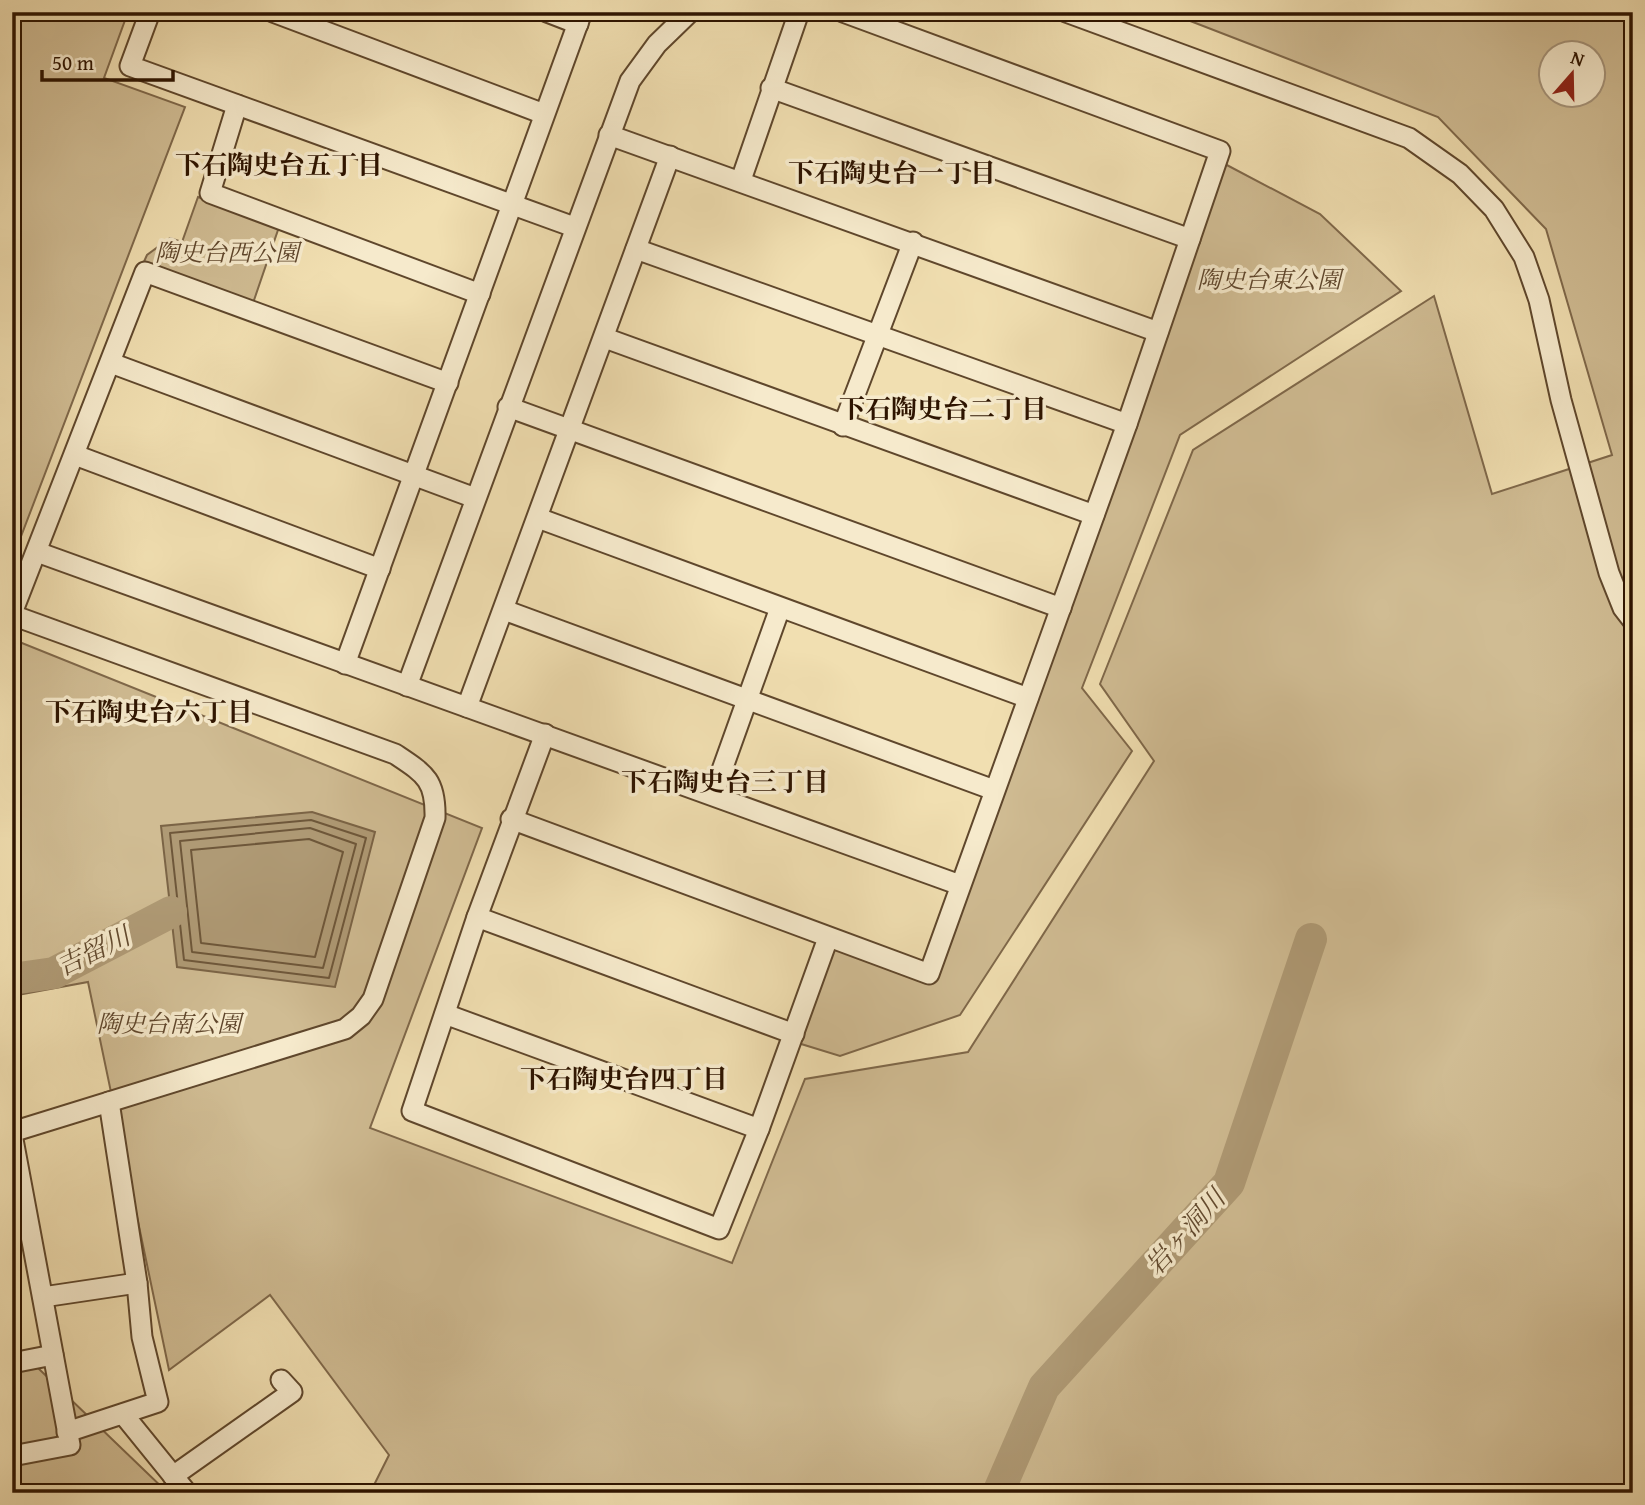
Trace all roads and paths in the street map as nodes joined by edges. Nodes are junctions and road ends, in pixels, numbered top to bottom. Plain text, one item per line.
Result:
1 (150, 12) edge
2 (273, 12) edge
3 (547, 12) edge
4 (690, 12) edge
5 (799, 12) edge
6 (843, 12) edge
7 (1066, 12) edge
8 (580, 18) edge
9 (771, 88) junction
10 (237, 105) junction
11 (544, 114) junction
12 (609, 135) junction
13 (670, 156) junction
14 (741, 180) junction
15 (513, 204) junction
16 (574, 227) junction
17 (1190, 239) junction
18 (913, 242) junction
19 (636, 249) junction
20 (480, 294) junction
21 (1158, 332) junction
22 (878, 334) junction
23 (605, 338) junction
24 (111, 363) junction
25 (448, 383) junction
26 (508, 407) junction
27 (1126, 424) junction
28 (843, 426) junction
29 (571, 429) junction
30 (75, 454) junction
31 (414, 477) junction
32 (475, 498) junction
33 (1094, 515) junction
34 (538, 518) junction
35 (37, 552) junction
36 (380, 569) junction
37 (780, 608) junction
38 (1061, 608) junction
39 (503, 610) junction
40 (12, 614) edge
41 (1633, 621) edge
42 (345, 664) junction
43 (407, 686) junction
44 (1028, 698) junction
45 (747, 699) junction
46 (467, 706) junction
47 (545, 733) junction
48 (994, 790) junction
49 (713, 795) junction
50 (511, 819) junction
51 (960, 885) junction
52 (477, 917) junction
53 (828, 938) junction
54 (445, 1014) junction
55 (794, 1034) junction
56 (109, 1102) junction
57 (760, 1129) junction
58 (12, 1133) edge
59 (137, 1283) junction
60 (43, 1297) junction
61 (53, 1355) junction
62 (12, 1363) edge
63 (281, 1380) dead end
64 (123, 1414) junction
65 (67, 1432) junction
66 (12, 1456) edge
67 (173, 1476) junction
68 (187, 1493) edge

1 - 10 street
2 - 11 street
3 - 8 street
4 - 12 street
5 - 9 street
6 - 17 street
7 - 41 street
8 - 11 street
9 - 14 street
9 - 17 street
10 - 15 street
10 - 20 street
11 - 15 street
12 - 13 street
12 - 16 street
13 - 14 street
13 - 19 street
14 - 18 street
15 - 16 street
15 - 20 street
16 - 26 street
17 - 21 street
18 - 21 street
18 - 22 street
19 - 22 street
19 - 23 street
20 - 25 street
21 - 27 street
22 - 27 street
22 - 28 street
23 - 28 street
23 - 29 street
24 - 25 street
24 - 30 street
24 - 31 street
25 - 31 street
26 - 29 street
26 - 32 street
27 - 33 street
28 - 33 street
29 - 34 street
29 - 38 street
30 - 35 street
30 - 36 street
31 - 32 street
31 - 36 street
32 - 43 street
33 - 38 street
34 - 37 street
34 - 39 street
35 - 40 street
35 - 42 street
36 - 42 street
37 - 44 street
37 - 45 street
38 - 44 street
39 - 45 street
39 - 46 street
40 - 56 street
42 - 43 street
43 - 46 street
44 - 48 street
45 - 48 street
45 - 49 street
46 - 47 street
47 - 49 street
47 - 50 street
48 - 51 street
49 - 51 street
50 - 52 street
50 - 53 street
51 - 53 street
52 - 54 street
52 - 55 street
53 - 55 street
54 - 57 street
54 - 57 street
55 - 57 street
56 - 58 street
56 - 59 street
58 - 60 street
59 - 60 street
59 - 64 street
60 - 61 street
61 - 62 street
61 - 65 street
63 - 67 street
64 - 65 street
64 - 67 street
65 - 66 street
67 - 68 street

